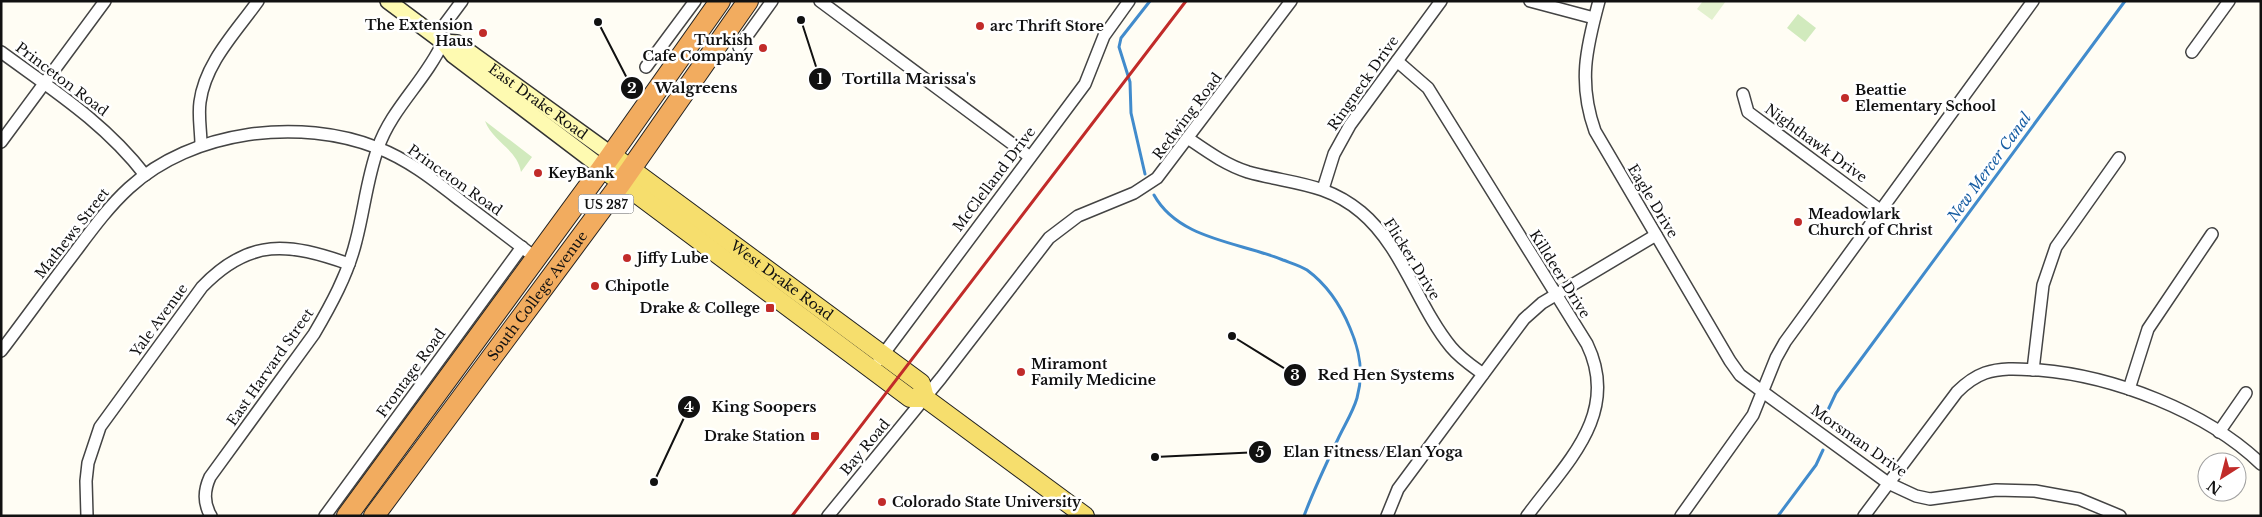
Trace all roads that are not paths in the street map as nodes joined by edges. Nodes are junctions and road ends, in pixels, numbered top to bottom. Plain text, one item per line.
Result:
1 (105, 1) edge
2 (258, 1) edge
3 (388, 1) edge
4 (462, 1) edge
5 (695, 1) edge
6 (720, 1) edge
7 (735, 1) edge
8 (748, 1) edge
9 (772, 1) edge
10 (820, 1) edge
11 (1129, 1) edge
12 (1291, 1) edge
13 (1441, 1) edge
14 (1530, 1) edge
15 (1599, 1) edge
16 (2033, 1) edge
17 (2229, 1) edge
18 (1594, 18) junction
19 (730, 26) junction
20 (439, 39) junction
21 (738, 47) dead end
22 (1, 52) edge
23 (2192, 52) dead end
24 (1397, 61) junction
25 (646, 67) dead end
26 (44, 84) junction
27 (1743, 94) dead end
28 (1189, 139) junction
29 (1, 142) edge
30 (201, 145) junction
31 (378, 148) junction
32 (1030, 157) junction
33 (2119, 158) dead end
34 (607, 162) junction
35 (145, 175) junction
36 (626, 176) junction
37 (1323, 189) junction
38 (1880, 210) junction
39 (2212, 234) dead end
40 (1656, 235) junction
41 (529, 253) junction
42 (349, 264) junction
43 (756, 273) junction
44 (1556, 295) junction
45 (1, 351) edge
46 (883, 354) junction
47 (872, 369) junction
48 (2033, 370) junction
49 (1483, 374) junction
50 (2129, 389) junction
51 (1763, 392) junction
52 (2246, 393) dead end
53 (925, 398) junction
54 (2219, 432) junction
55 (2261, 464) edge
56 (1888, 483) junction
57 (87, 516) edge
58 (211, 516) edge
59 (325, 516) edge
60 (347, 516) edge
61 (374, 516) edge
62 (828, 516) edge
63 (1085, 516) edge
64 (1387, 516) edge
65 (1527, 516) edge
66 (1681, 516) edge
67 (1864, 516) edge
68 (2120, 516) edge

1 - 26 street
2 - 30 street
3 - 20 main road, East Drake Road
4 - 20 street, East Harvard Street
5 - 25 street
6 - 34 highway, South College Avenue / US 287
7 - 19 highway
8 - 19 highway, South College Avenue / US 287
9 - 21 street
10 - 32 street
11 - 32 street, McClelland Drive
12 - 28 street, Redwing Road
13 - 24 street, Ringneck Drive
14 - 18 street
15 - 18 street, Eagle Drive
16 - 38 street
17 - 23 street
18 - 40 street, Eagle Drive
19 - 36 highway, South College Avenue / US 287
20 - 31 street, East Harvard Street
20 - 34 main road, East Drake Road
22 - 26 street, Princeton Road
24 - 37 street, Ringneck Drive
24 - 44 street, Killdeer Drive
26 - 29 street
26 - 35 street, Princeton Road
27 - 38 street, Nighthawk Drive
28 - 37 street, Flicker Drive
28 - 53 street, Redwing Road
30 - 31 street, Princeton Road
30 - 35 street, Mathews Street
31 - 41 street, Princeton Road
31 - 42 street, East Harvard Street
32 - 46 street, McClelland Drive
33 - 48 street
34 - 36 main road, East Drake Road
34 - 41 highway, South College Avenue / US 287
35 - 45 street, Mathews Street
36 - 43 main road, West Drake Road
36 - 43 main road, West Drake Road
36 - 61 highway, South College Avenue / US 287
37 - 49 street, Flicker Drive
38 - 51 street
39 - 50 street
40 - 44 street
40 - 51 street, Eagle Drive
41 - 59 street, Frontage Road
41 - 60 highway, South College Avenue / US 287
42 - 57 street, Yale Avenue
42 - 58 street, East Harvard Street
43 - 46 main road, West Drake Road
43 - 47 main road, West Drake Road
44 - 49 street
44 - 65 street, Killdeer Drive
46 - 47 street, McClelland Drive
46 - 53 main road, West Drake Road
47 - 53 main road, West Drake Road
48 - 50 street
48 - 56 street
49 - 64 street
50 - 54 street
51 - 56 street, Morsman Drive
51 - 66 street
52 - 54 street
53 - 62 street, Bay Road
53 - 63 main road, West Drake Road
54 - 55 street
56 - 67 street
56 - 68 street, Morsman Drive

